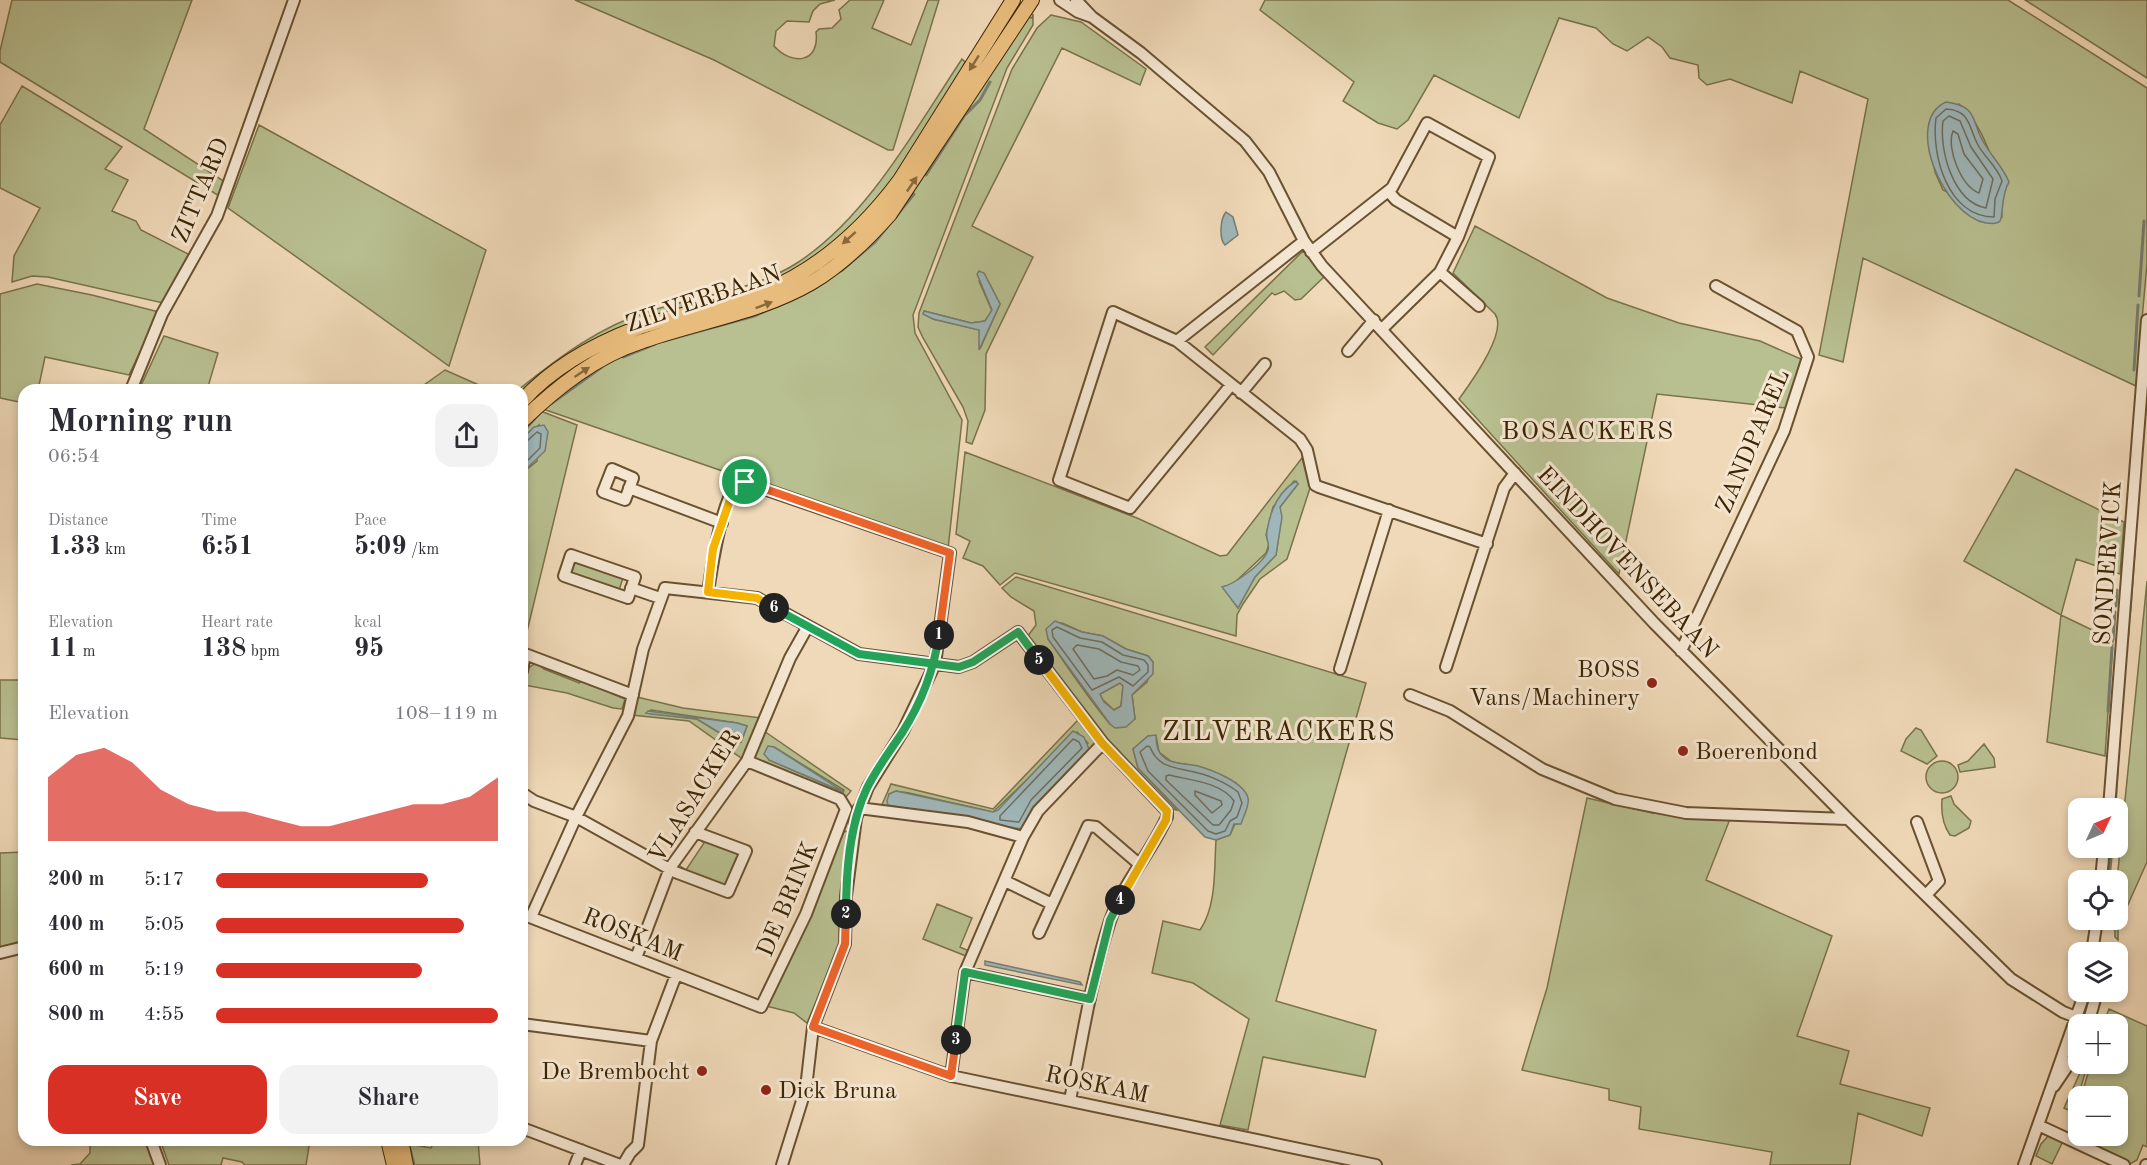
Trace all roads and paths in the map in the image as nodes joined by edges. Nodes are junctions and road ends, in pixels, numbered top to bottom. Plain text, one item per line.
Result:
1 (294, 0) edge
2 (1013, 0) edge
3 (1032, 0) edge
4 (1060, 0) edge
5 (1076, 0) edge
6 (1092, 17) junction
7 (1388, 191) junction
8 (1458, 237) junction
9 (1304, 241) junction
10 (1311, 252) junction
11 (1440, 272) junction
12 (1716, 286) dead end
13 (1479, 306) dead end
14 (2147, 320) edge
15 (1378, 325) junction
16 (1177, 341) junction
17 (1348, 351) dead end
18 (1265, 364) dead end
19 (133, 384) edge
20 (1231, 385) junction
21 (1241, 393) junction
22 (528, 396) edge
23 (528, 416) edge
24 (2142, 429) edge
25 (1515, 474) junction
26 (629, 488) dead end
27 (1389, 510) junction
28 (722, 523) junction
29 (1487, 544) junction
30 (631, 588) junction
31 (708, 592) junction
32 (660, 598) junction
33 (808, 626) junction
34 (1682, 651) junction
35 (528, 655) edge
36 (935, 664) junction
37 (1446, 667) dead end
38 (1340, 669) dead end
39 (633, 695) junction
40 (1410, 695) dead end
41 (1102, 743) junction
42 (747, 761) junction
43 (528, 797) edge
44 (2110, 798) edge
45 (859, 808) junction
46 (576, 817) junction
47 (1848, 819) junction
48 (1917, 822) dead end
49 (695, 832) junction
50 (1023, 837) junction
51 (1139, 864) junction
52 (670, 868) junction
53 (1005, 881) junction
54 (1926, 895) junction
55 (1052, 904) junction
56 (528, 913) edge
57 (528, 915) edge
58 (1039, 933) dead end
59 (18, 948) edge
60 (0, 953) edge
61 (636, 958) junction
62 (965, 972) junction
63 (676, 975) junction
64 (1090, 999) junction
65 (761, 1008) joint
66 (2070, 1014) edge
67 (528, 1025) edge
68 (813, 1027) junction
69 (2068, 1038) edge
70 (651, 1041) junction
71 (2068, 1068) edge
72 (951, 1076) junction
73 (2049, 1094) junction
74 (1070, 1100) junction
75 (2038, 1125) junction
76 (528, 1130) edge
77 (153, 1146) edge
78 (389, 1146) edge
79 (401, 1146) edge
80 (581, 1150) junction
81 (1335, 1161) edge
82 (160, 1165) edge
83 (394, 1165) edge
84 (406, 1165) edge
85 (575, 1165) edge
86 (622, 1165) edge
87 (782, 1165) edge
88 (1376, 1165) edge
89 (2024, 1165) edge
90 (2124, 1165) edge

1 - 19 street, ZITTARD
2 -> 22 main road, ZILVERBAAN
23 -> 3 main road, ZILVERBAAN
4 - 6 street, EINDHOVENSEBAAN
5 - 6 street, EINDHOVENSEBAAN
6 - 9 street, EINDHOVENSEBAAN
7 - 8 street
7 - 8 street
7 - 10 street
8 - 11 street
9 - 10 street, EINDHOVENSEBAAN
9 - 16 street
10 - 15 street, EINDHOVENSEBAAN
11 - 13 street
11 - 15 street
12 - 34 street, ZANDPAREL
14 - 24 street, SONDERVICK
15 - 17 street
15 - 25 street, EINDHOVENSEBAAN
16 - 20 street
16 - 20 street
18 - 21 street
20 - 21 street
21 - 27 street
24 - 44 street, SONDERVICK
25 - 29 street
25 - 34 street, EINDHOVENSEBAAN
26 - 28 street
27 - 29 street
27 - 38 street
28 - 31 street
28 - 36 street, DE BRINK
29 - 37 street
30 - 30 street
30 - 32 street
31 - 32 street
31 - 33 street
32 - 39 street
33 - 36 street
33 - 42 street, VLASACKER
34 - 47 street, EINDHOVENSEBAAN
35 - 39 street
36 - 41 street
36 - 45 street, DE BRINK
39 - 46 street
40 - 47 street
41 - 50 street
41 - 51 street
42 - 49 street, VLASACKER
42 - 65 street, DE BRINK
43 - 46 street
45 - 50 street
45 - 68 street, DE BRINK
46 - 52 street
46 - 56 street
47 - 54 street, EINDHOVENSEBAAN
48 - 54 street
49 - 52 street, VLASACKER
49 - 52 street
50 - 53 street
51 - 55 street
51 - 64 street
52 - 61 street, VLASACKER
53 - 55 street
53 - 62 street
54 - 66 street, EINDHOVENSEBAAN
55 - 58 street
57 - 61 street, ROSKAM
59 - 60 street
61 - 63 street, ROSKAM
62 - 64 street
62 - 72 street
63 - 65 street, ROSKAM
63 - 70 street
64 - 74 street
67 - 70 street
68 - 72 street, ROSKAM
68 - 87 street, DE BRINK
69 - 73 street
70 - 86 street
71 - 73 street
72 - 74 street, ROSKAM
73 - 75 street
74 - 81 street, ROSKAM
75 - 89 street
75 - 90 street
76 - 80 street
77 - 82 street
78 - 83 main road
79 - 84 main road
80 - 85 street
80 - 86 street
81 - 88 street, ROSKAM

